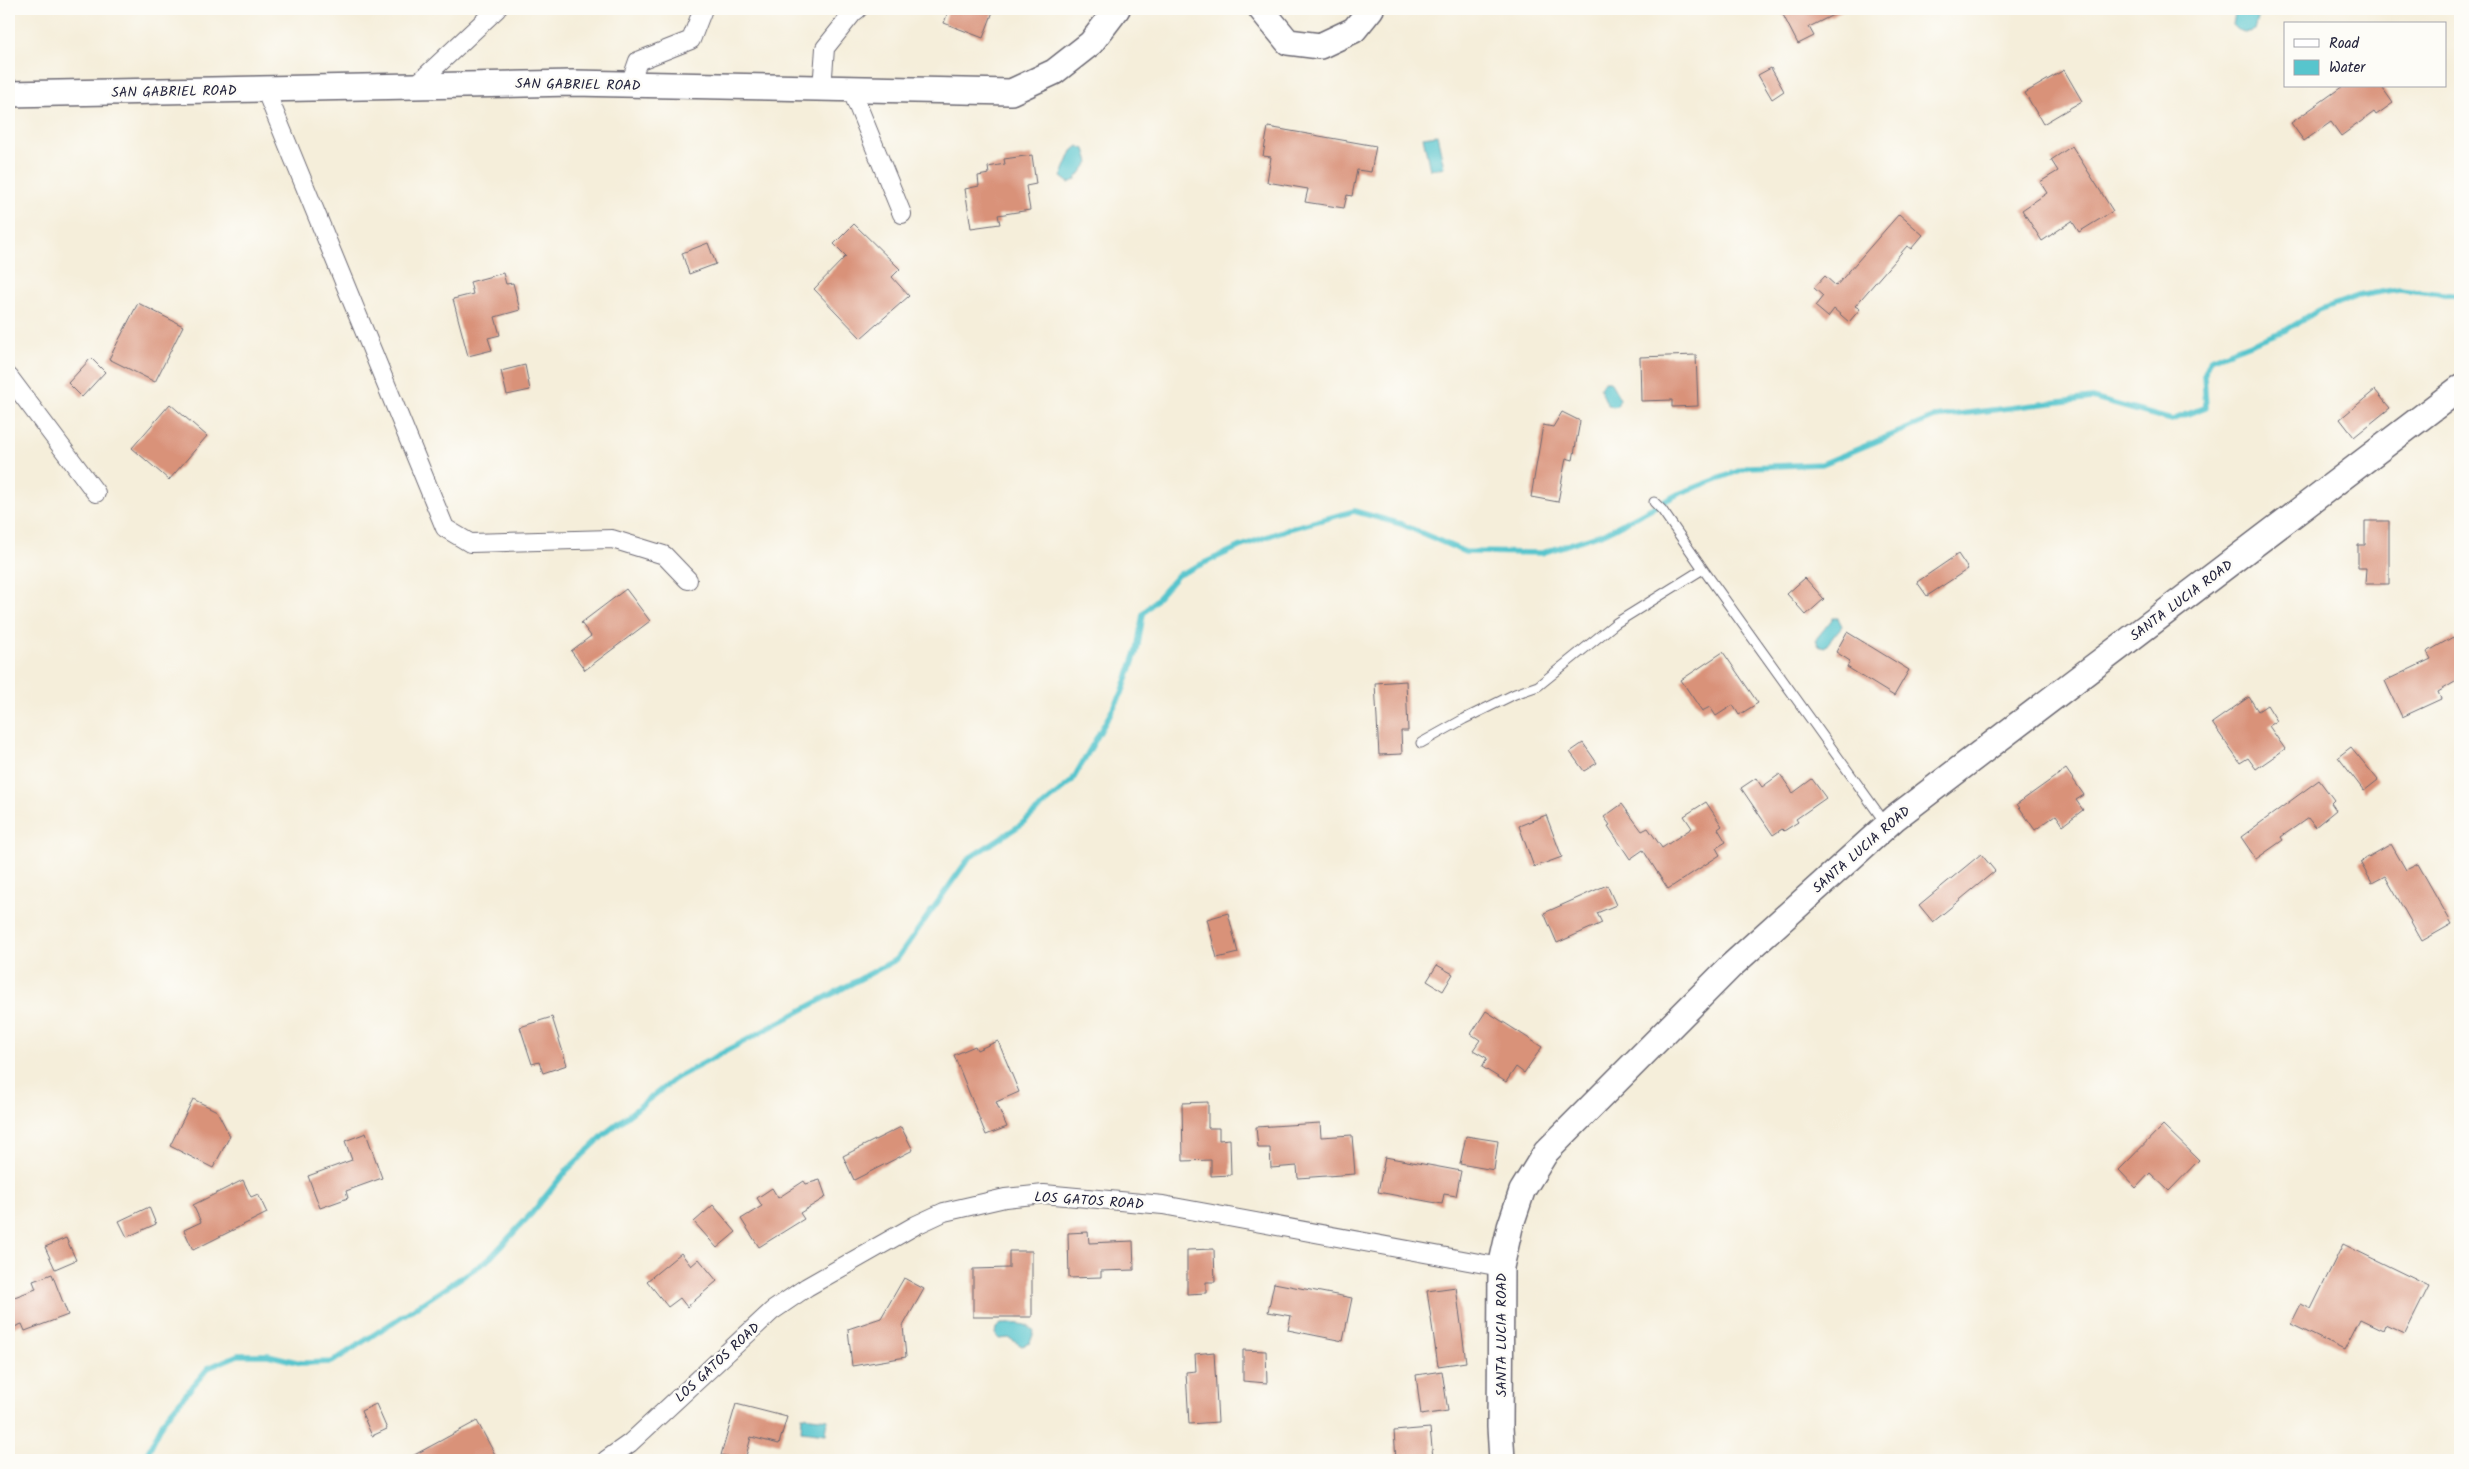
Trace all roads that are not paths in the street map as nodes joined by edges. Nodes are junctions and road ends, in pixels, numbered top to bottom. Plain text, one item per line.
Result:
1 (497, 9) edge
2 (703, 9) edge
3 (858, 9) edge
4 (1117, 9) edge
5 (1261, 9) edge
6 (1371, 9) edge
7 (630, 84) junction
8 (416, 85) junction
9 (265, 88) junction
10 (822, 89) junction
11 (851, 89) junction
12 (9, 94) edge
13 (902, 214) dead end
14 (9, 377) edge
15 (2460, 388) edge
16 (96, 493) dead end
17 (1654, 502) dead end
18 (1703, 569) junction
19 (688, 580) dead end
20 (1421, 743) dead end
21 (1886, 825) junction
22 (1501, 1267) junction
23 (606, 1460) edge
24 (1502, 1460) edge

1 - 8 street
2 - 7 street
3 - 10 street
4 - 11 street, SAN GABRIEL ROAD
5 - 6 street
7 - 8 street, SAN GABRIEL ROAD
7 - 10 street, SAN GABRIEL ROAD
8 - 9 street, SAN GABRIEL ROAD
9 - 12 street, SAN GABRIEL ROAD
9 - 19 street
10 - 11 street, SAN GABRIEL ROAD
11 - 13 street
14 - 16 street
15 - 21 street, SANTA LUCIA ROAD
17 - 18 lane
18 - 20 lane
18 - 21 lane
21 - 22 street, SANTA LUCIA ROAD
22 - 23 street, LOS GATOS ROAD
22 - 24 street, SANTA LUCIA ROAD

